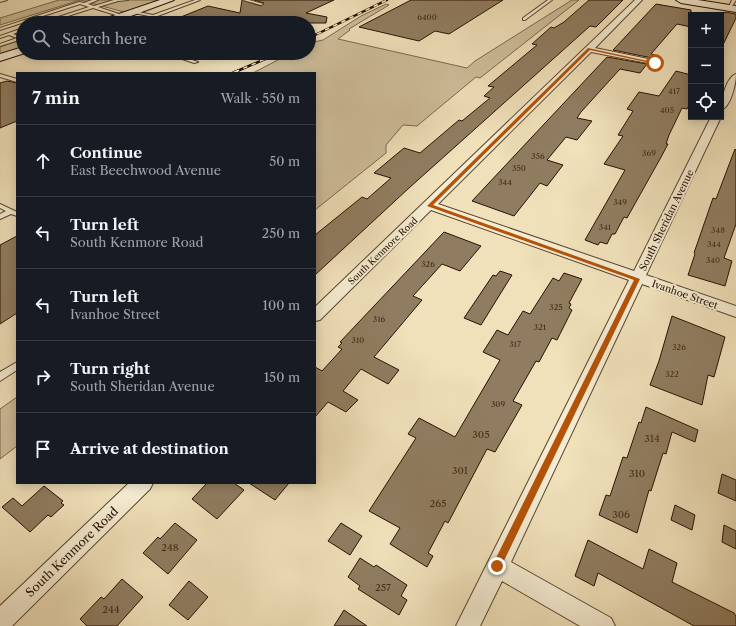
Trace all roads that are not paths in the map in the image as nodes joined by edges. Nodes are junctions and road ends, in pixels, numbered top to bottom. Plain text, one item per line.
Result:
1 (5, 0) edge
2 (96, 0) edge
3 (126, 0) edge
4 (169, 0) edge
5 (198, 0) edge
6 (245, 0) edge
7 (550, 0) edge
8 (639, 0) edge
9 (681, 0) edge
10 (0, 1) edge
11 (84, 4) junction
12 (261, 4) dead end
13 (733, 5) edge
14 (93, 7) junction
15 (136, 12) junction
16 (40, 16) edge
17 (64, 16) edge
18 (123, 16) joint
19 (153, 16) joint
20 (524, 19) dead end
21 (16, 24) edge
22 (0, 29) edge
23 (16, 32) edge
24 (9, 34) junction
25 (16, 36) edge
26 (0, 37) edge
27 (16, 40) edge
28 (0, 45) edge
29 (589, 49) junction
30 (16, 52) edge
31 (0, 58) edge
32 (190, 60) edge
33 (196, 62) dead end
34 (655, 63) dead end
35 (0, 74) edge
36 (736, 78) edge
37 (16, 81) edge
38 (724, 101) edge
39 (715, 120) edge
40 (0, 206) edge
41 (430, 206) junction
42 (14, 213) edge
43 (0, 217) edge
44 (637, 279) junction
45 (736, 312) edge
46 (316, 315) edge
47 (16, 366) edge
48 (0, 377) edge
49 (142, 484) edge
50 (497, 566) junction
51 (0, 622) edge
52 (468, 626) edge
53 (603, 626) edge

1 - 10 lane
2 - 11 lane
3 - 14 lane
4 - 15 street
5 - 19 lane
6 - 12 lane
7 - 20 lane
8 - 29 street, South Kenmore Road
9 - 13 street
11 - 14 lane
11 - 16 lane
14 - 17 lane
14 - 18 lane
15 - 18 street
15 - 19 lane
21 - 22 lane
23 - 24 lane
24 - 25 lane
24 - 26 lane
27 - 28 lane
29 - 34 street
29 - 41 street, South Kenmore Road
30 - 31 street
32 - 33 lane
35 - 37 lane
36 - 38 street
39 - 44 street, South Sheridan Avenue
40 - 42 lane
41 - 44 street, Ivanhoe Street
41 - 46 street, South Kenmore Road
42 - 43 lane
44 - 45 street, Ivanhoe Street
44 - 50 street, South Sheridan Avenue
47 - 48 lane
49 - 51 street, South Kenmore Road
50 - 52 street, South Sheridan Avenue
50 - 53 street

